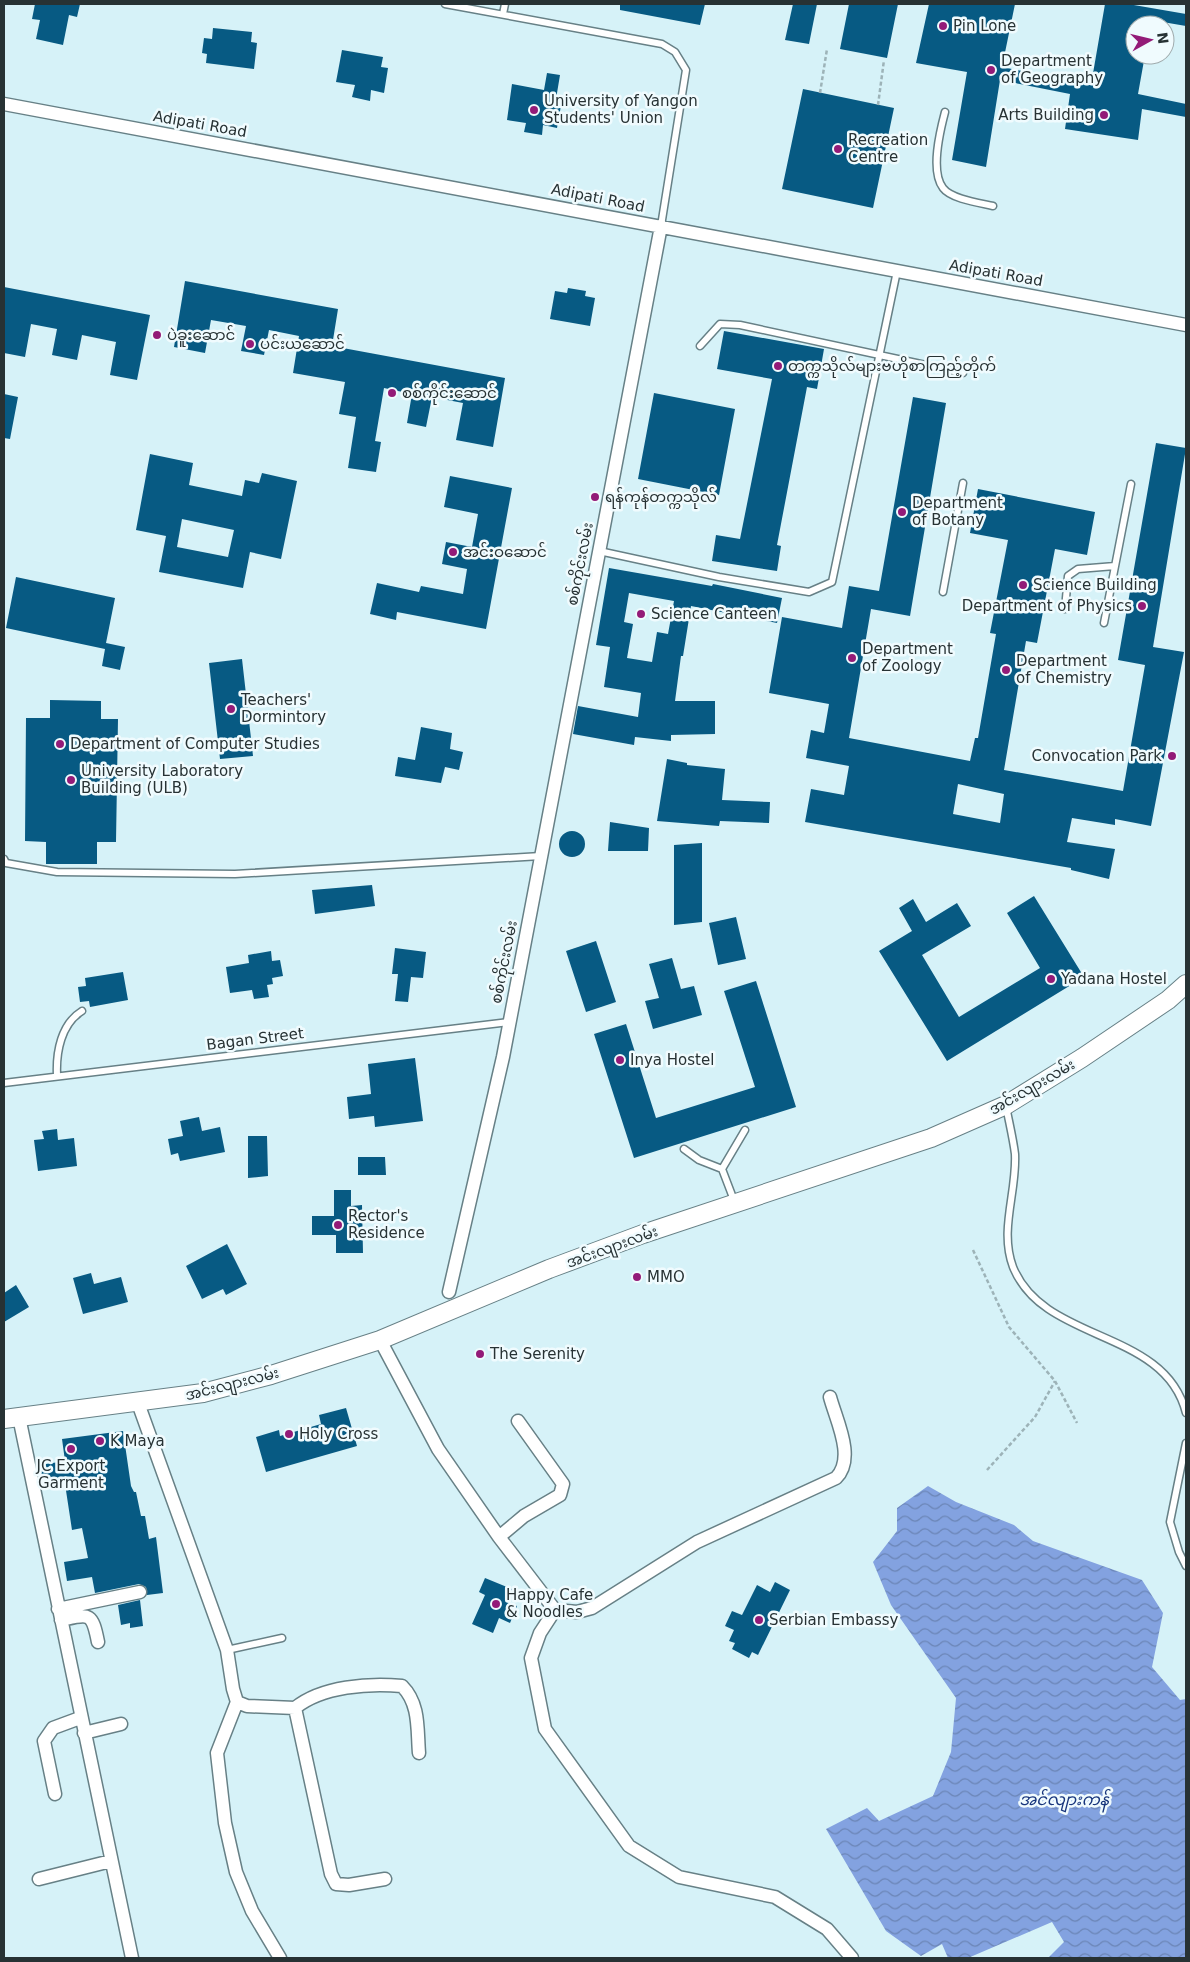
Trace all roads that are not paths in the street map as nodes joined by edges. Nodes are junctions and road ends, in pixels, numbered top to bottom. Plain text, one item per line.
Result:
1 (445, 4) edge
2 (505, 4) edge
3 (503, 14) junction
4 (4, 104) edge
5 (945, 112) dead end
6 (993, 206) dead end
7 (661, 226) junction
8 (897, 271) junction
9 (1186, 325) edge
10 (700, 346) dead end
11 (879, 355) junction
12 (963, 373) dead end
13 (962, 483) dead end
14 (1131, 484) dead end
15 (599, 551) junction
16 (1115, 566) junction
17 (943, 592) dead end
18 (1065, 609) dead end
19 (1104, 623) dead end
20 (541, 856) junction
21 (4, 860) edge
22 (1186, 984) edge
23 (82, 1010) dead end
24 (509, 1022) junction
25 (57, 1076) junction
26 (4, 1083) edge
27 (1006, 1105) junction
28 (745, 1130) dead end
29 (684, 1149) dead end
30 (722, 1169) junction
31 (736, 1205) junction
32 (446, 1303) junction
33 (380, 1340) junction
34 (830, 1397) dead end
35 (138, 1403) junction
36 (1186, 1413) edge
37 (12, 1418) edge
38 (518, 1422) dead end
39 (1186, 1443) edge
40 (500, 1537) junction
41 (1186, 1566) edge
42 (140, 1592) dead end
43 (555, 1610) junction
44 (60, 1614) junction
45 (282, 1638) dead end
46 (98, 1642) dead end
47 (227, 1650) junction
48 (237, 1702) junction
49 (296, 1708) junction
50 (80, 1718) junction
51 (121, 1724) dead end
52 (84, 1732) junction
53 (419, 1753) dead end
54 (55, 1794) dead end
55 (111, 1861) junction
56 (39, 1879) dead end
57 (385, 1879) dead end
58 (132, 1958) edge
59 (280, 1958) edge
60 (852, 1958) edge

1 - 3 lane, စစ်ကိုင်းလမ်း
2 - 3 lane
3 - 7 lane, စစ်ကိုင်းလမ်း
4 - 7 street, Adipati Road
5 - 6 lane
7 - 8 street, Adipati Road
7 - 15 street, စစ်ကိုင်းလမ်း
8 - 9 street, Adipati Road
8 - 11 lane
10 - 11 lane
11 - 12 lane
11 - 15 lane
13 - 17 lane
14 - 16 lane
15 - 20 street, စစ်ကိုင်းလမ်း
16 - 18 lane
16 - 19 lane
20 - 21 lane
20 - 24 street, စစ်ကိုင်းလမ်း
22 - 27 main road, အင်းလျားလမ်း
23 - 25 lane
24 - 25 lane, Bagan Street
24 - 32 street, စစ်ကိုင်းလမ်း
25 - 26 lane, Bagan Street
27 - 31 main road, အင်းလျားလမ်း
27 - 36 lane
28 - 30 lane
29 - 30 lane
30 - 31 lane
31 - 32 main road, အင်းလျားလမ်း
32 - 33 main road, အင်းလျားလမ်း
33 - 35 main road, အင်းလျားလမ်း
33 - 40 street
34 - 43 street
35 - 37 main road, အင်းလျားလမ်း
35 - 47 street
37 - 44 street
38 - 40 street
39 - 41 lane
40 - 43 street
42 - 44 street
43 - 60 street
44 - 46 street
44 - 50 street
45 - 47 lane
47 - 48 street
48 - 49 street
48 - 59 street
49 - 53 street
49 - 57 street
50 - 52 street
50 - 54 street
51 - 52 street
52 - 55 street
55 - 56 street
55 - 58 street

